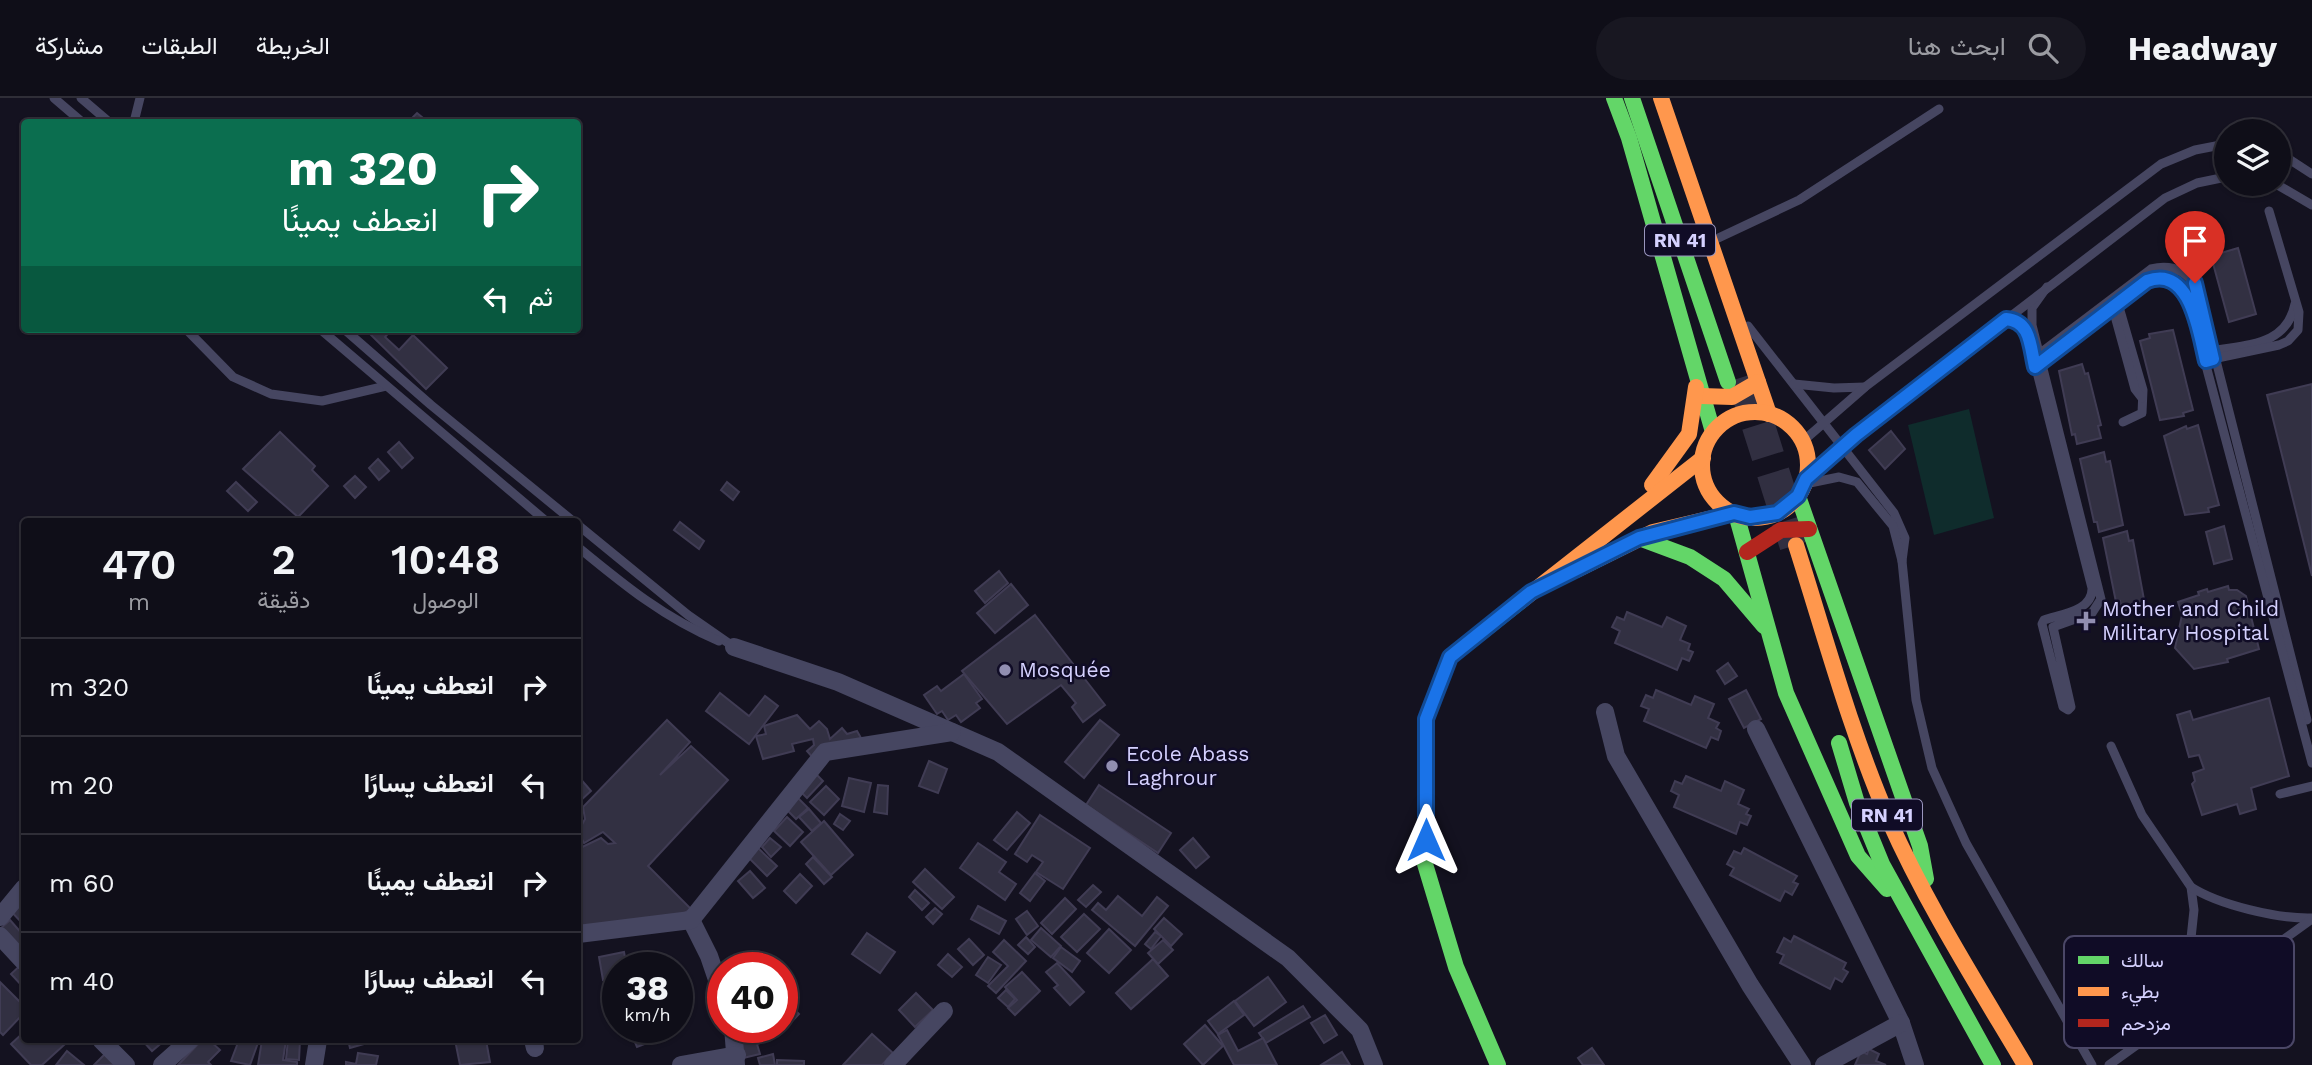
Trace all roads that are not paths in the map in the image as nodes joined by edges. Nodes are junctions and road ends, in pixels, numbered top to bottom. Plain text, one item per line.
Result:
1 (54, 98) edge
2 (80, 98) edge
3 (140, 98) edge
4 (1614, 98) edge
5 (1632, 98) edge
6 (1650, 98) edge
7 (1661, 98) edge
8 (1939, 109) dead end
9 (78, 119) edge
10 (104, 119) edge
11 (135, 119) edge
12 (2214, 146) edge
13 (2291, 160) edge
14 (2312, 174) edge
15 (2214, 179) edge
16 (2291, 193) edge
17 (2312, 205) edge
18 (2269, 211) dead end
19 (1710, 242) junction
20 (2047, 287) junction
21 (2114, 301) junction
22 (1734, 311) junction
23 (2006, 319) junction
24 (190, 333) edge
25 (325, 333) edge
26 (349, 333) edge
27 (2209, 356) junction
28 (2037, 361) junction
29 (1697, 380) junction
30 (1743, 380) junction
31 (1794, 384) junction
32 (386, 386) junction
33 (1865, 387) junction
34 (1702, 396) junction
35 (1769, 414) junction
36 (447, 419) junction
37 (2123, 422) dead end
38 (1822, 425) junction
39 (438, 431) junction
40 (1713, 432) junction
41 (1803, 441) junction
42 (1841, 449) junction
43 (1703, 458) junction
44 (1803, 486) junction
45 (1629, 514) junction
46 (1735, 514) junction
47 (542, 518) edge
48 (570, 518) edge
49 (581, 527) edge
50 (1809, 529) junction
51 (1639, 538) junction
52 (1796, 545) tunnel mouth
53 (581, 550) edge
54 (1747, 552) junction
55 (1902, 561) junction
56 (1531, 592) junction
57 (1769, 633) junction
58 (734, 646) junction
59 (1605, 712) dead end
60 (1833, 723) dead end
61 (1756, 729) dead end
62 (952, 732) junction
63 (2312, 739) edge
64 (2110, 746) dead end
65 (2312, 763) edge
66 (2312, 786) edge
67 (2280, 794) dead end
68 (2191, 887) junction
69 (21, 892) edge
70 (1930, 904) junction
71 (1905, 906) junction
72 (0, 917) edge
73 (2312, 918) edge
74 (691, 920) junction
75 (581, 934) edge
76 (0, 936) edge
77 (2191, 936) edge
78 (2288, 936) edge
79 (707, 952) edge
80 (21, 959) edge
81 (944, 1011) dead end
82 (2064, 1016) edge
83 (1901, 1023) junction
84 (104, 1043) edge
85 (187, 1043) edge
86 (318, 1043) edge
87 (2082, 1048) edge
88 (2133, 1048) edge
89 (736, 1060) edge
90 (126, 1065) edge
91 (162, 1065) edge
92 (314, 1065) edge
93 (681, 1065) edge
94 (893, 1065) edge
95 (1374, 1065) edge
96 (1498, 1065) edge
97 (1801, 1065) edge
98 (1824, 1065) edge
99 (1914, 1065) edge
100 (1993, 1065) edge
101 (2025, 1065) edge
102 (2092, 1065) edge
103 (2109, 1065) edge

1 - 9 lane
2 - 10 lane
3 - 11 lane
4 - 29 main road
5 - 30 main road, RN 41
6 - 30 main road, RN 41
7 - 19 main road
8 - 19 lane
12 - 33 lane
13 - 14 lane
15 - 20 lane
16 - 17 lane
18 - 27 lane
19 - 22 main road
20 - 23 lane
20 - 28 lane
21 - 27 lane
21 - 27 lane
21 - 28 lane
21 - 37 lane
22 - 30 main road
22 - 31 lane
23 - 28 lane
23 - 42 lane
24 - 32 lane
25 - 32 lane
26 - 36 lane
27 - 63 lane
27 - 65 lane
28 - 28 lane
29 - 34 main road
29 - 45 main road
30 - 34 main road
30 - 35 main road
31 - 33 lane
31 - 38 lane
32 - 39 lane
33 - 38 lane
34 - 40 main road
35 - 40 main road
35 - 41 main road
36 - 39 lane
36 - 48 lane
38 - 41 lane
38 - 42 lane
39 - 47 lane
40 - 43 main road
41 - 44 main road
42 - 44 lane
42 - 55 lane
43 - 45 main road
43 - 46 main road
44 - 46 main road
44 - 50 main road
44 - 55 lane
45 - 56 main road
46 - 51 main road
46 - 54 main road
49 - 58 lane
50 - 54 main road
50 - 70 main road
51 - 56 main road
51 - 57 main road
52 - 70 main road, RN 41
53 - 58 lane
54 - 57 main road
55 - 82 lane
56 - 96 main road
57 - 71 main road
58 - 62 street
59 - 97 street
60 - 71 main road, RN 41
61 - 83 street
62 - 74 street
62 - 95 street
64 - 68 lane
66 - 67 lane
68 - 73 lane
68 - 77 lane
69 - 72 street
70 - 101 main road, RN 41
71 - 100 main road, RN 41
73 - 78 lane
74 - 75 street
74 - 79 street
76 - 80 street
81 - 94 street
83 - 98 street
83 - 99 street
84 - 90 street
85 - 91 street
86 - 92 street
87 - 102 lane
88 - 103 lane
89 - 93 street

